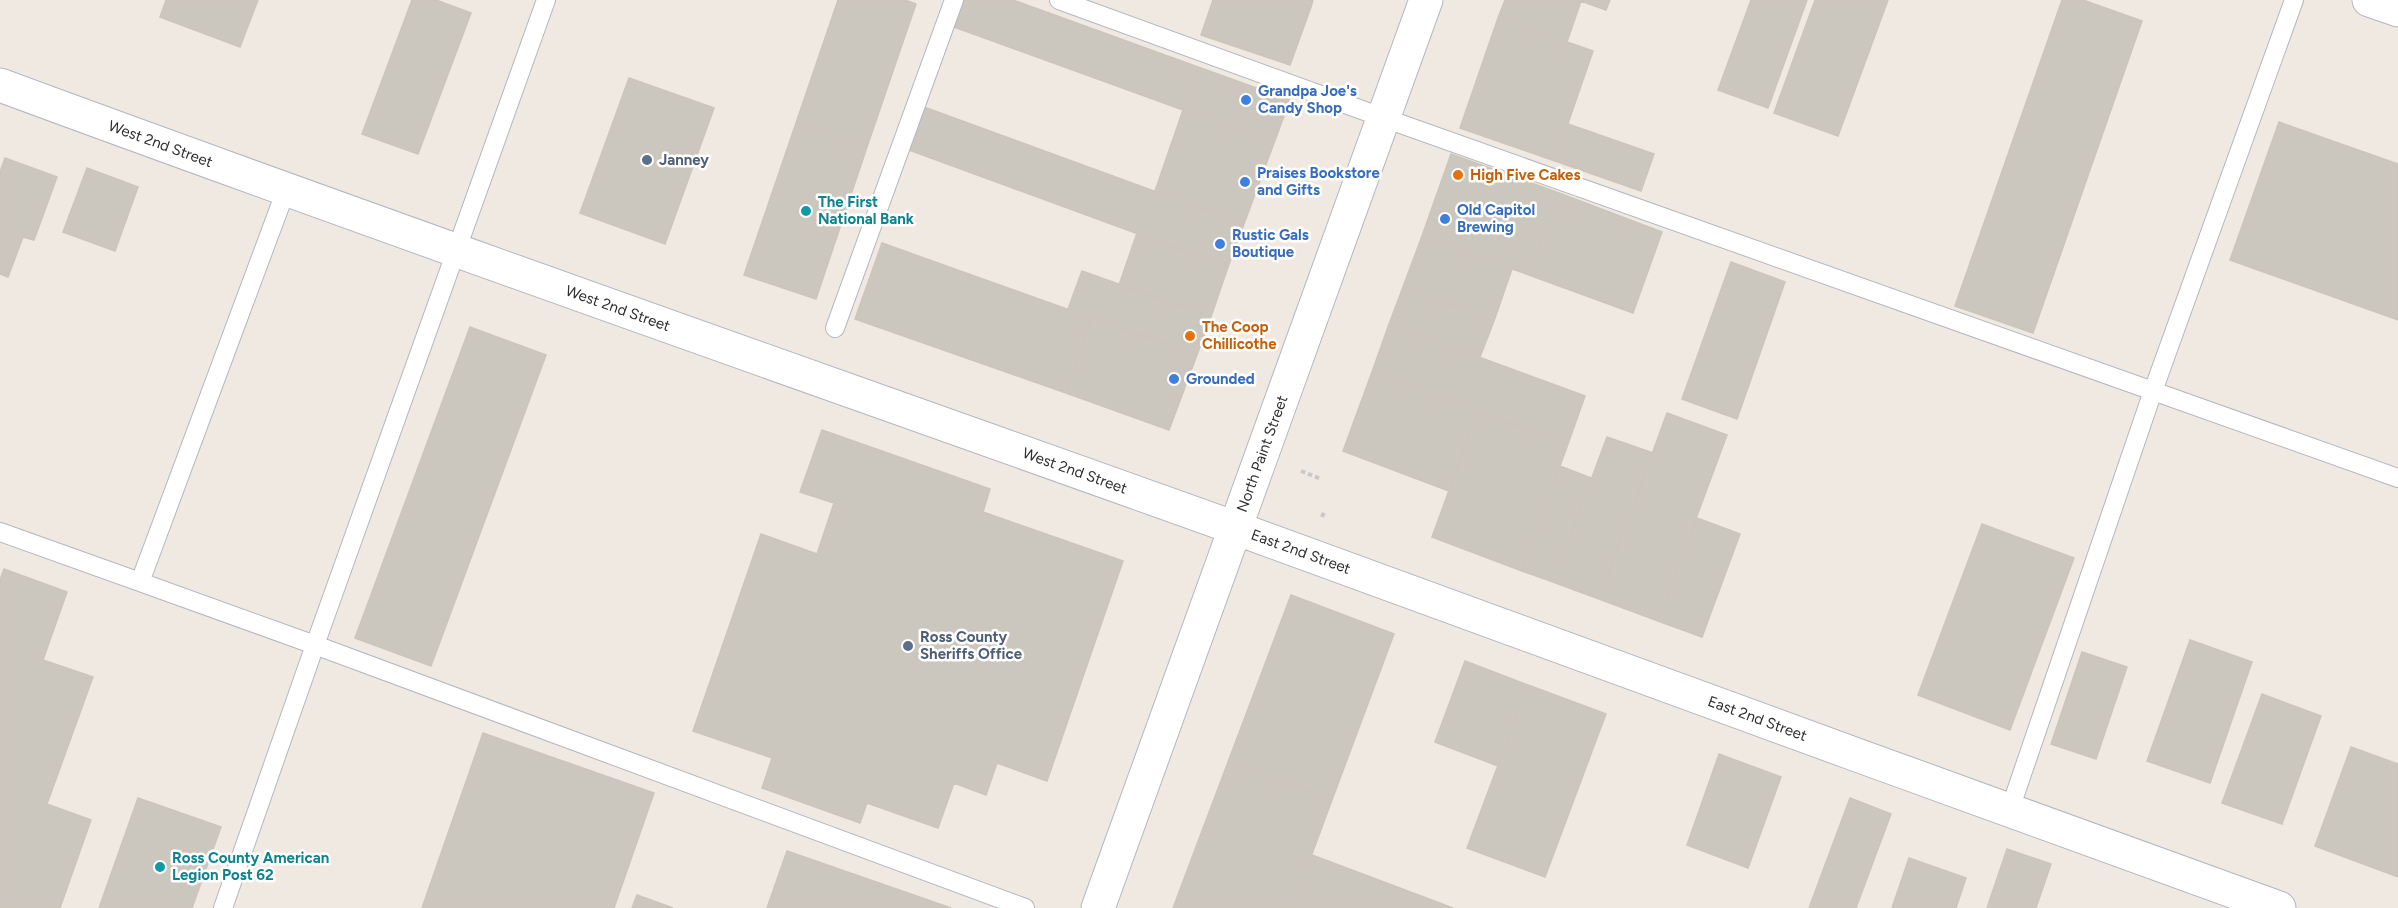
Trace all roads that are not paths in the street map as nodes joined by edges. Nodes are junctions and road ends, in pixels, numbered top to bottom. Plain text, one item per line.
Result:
1 (546, 0) edge
2 (954, 0) edge
3 (1059, 0) edge
4 (1426, 0) edge
5 (2294, 0) edge
6 (0, 85) edge
7 (1384, 118) junction
8 (286, 190) junction
9 (458, 252) junction
10 (835, 328) dead end
11 (2153, 391) junction
12 (2398, 478) edge
13 (1236, 528) junction
14 (0, 532) edge
15 (140, 582) junction
16 (315, 645) junction
17 (2009, 812) junction
18 (223, 908) edge
19 (1025, 908) edge
20 (1098, 908) edge
21 (2279, 908) edge

1 - 9 lane
2 - 10 lane
3 - 7 lane
4 - 7 street, North Paint Street
5 - 11 lane
6 - 8 street, West 2nd Street
7 - 11 lane
7 - 13 street, North Paint Street
8 - 9 street, West 2nd Street
8 - 15 lane
9 - 13 street, West 2nd Street
9 - 16 lane
11 - 12 lane
11 - 17 lane
13 - 17 street, East 2nd Street
13 - 20 street, North Paint Street
14 - 15 lane
15 - 16 lane
16 - 18 lane
16 - 19 lane
17 - 21 street, East 2nd Street

